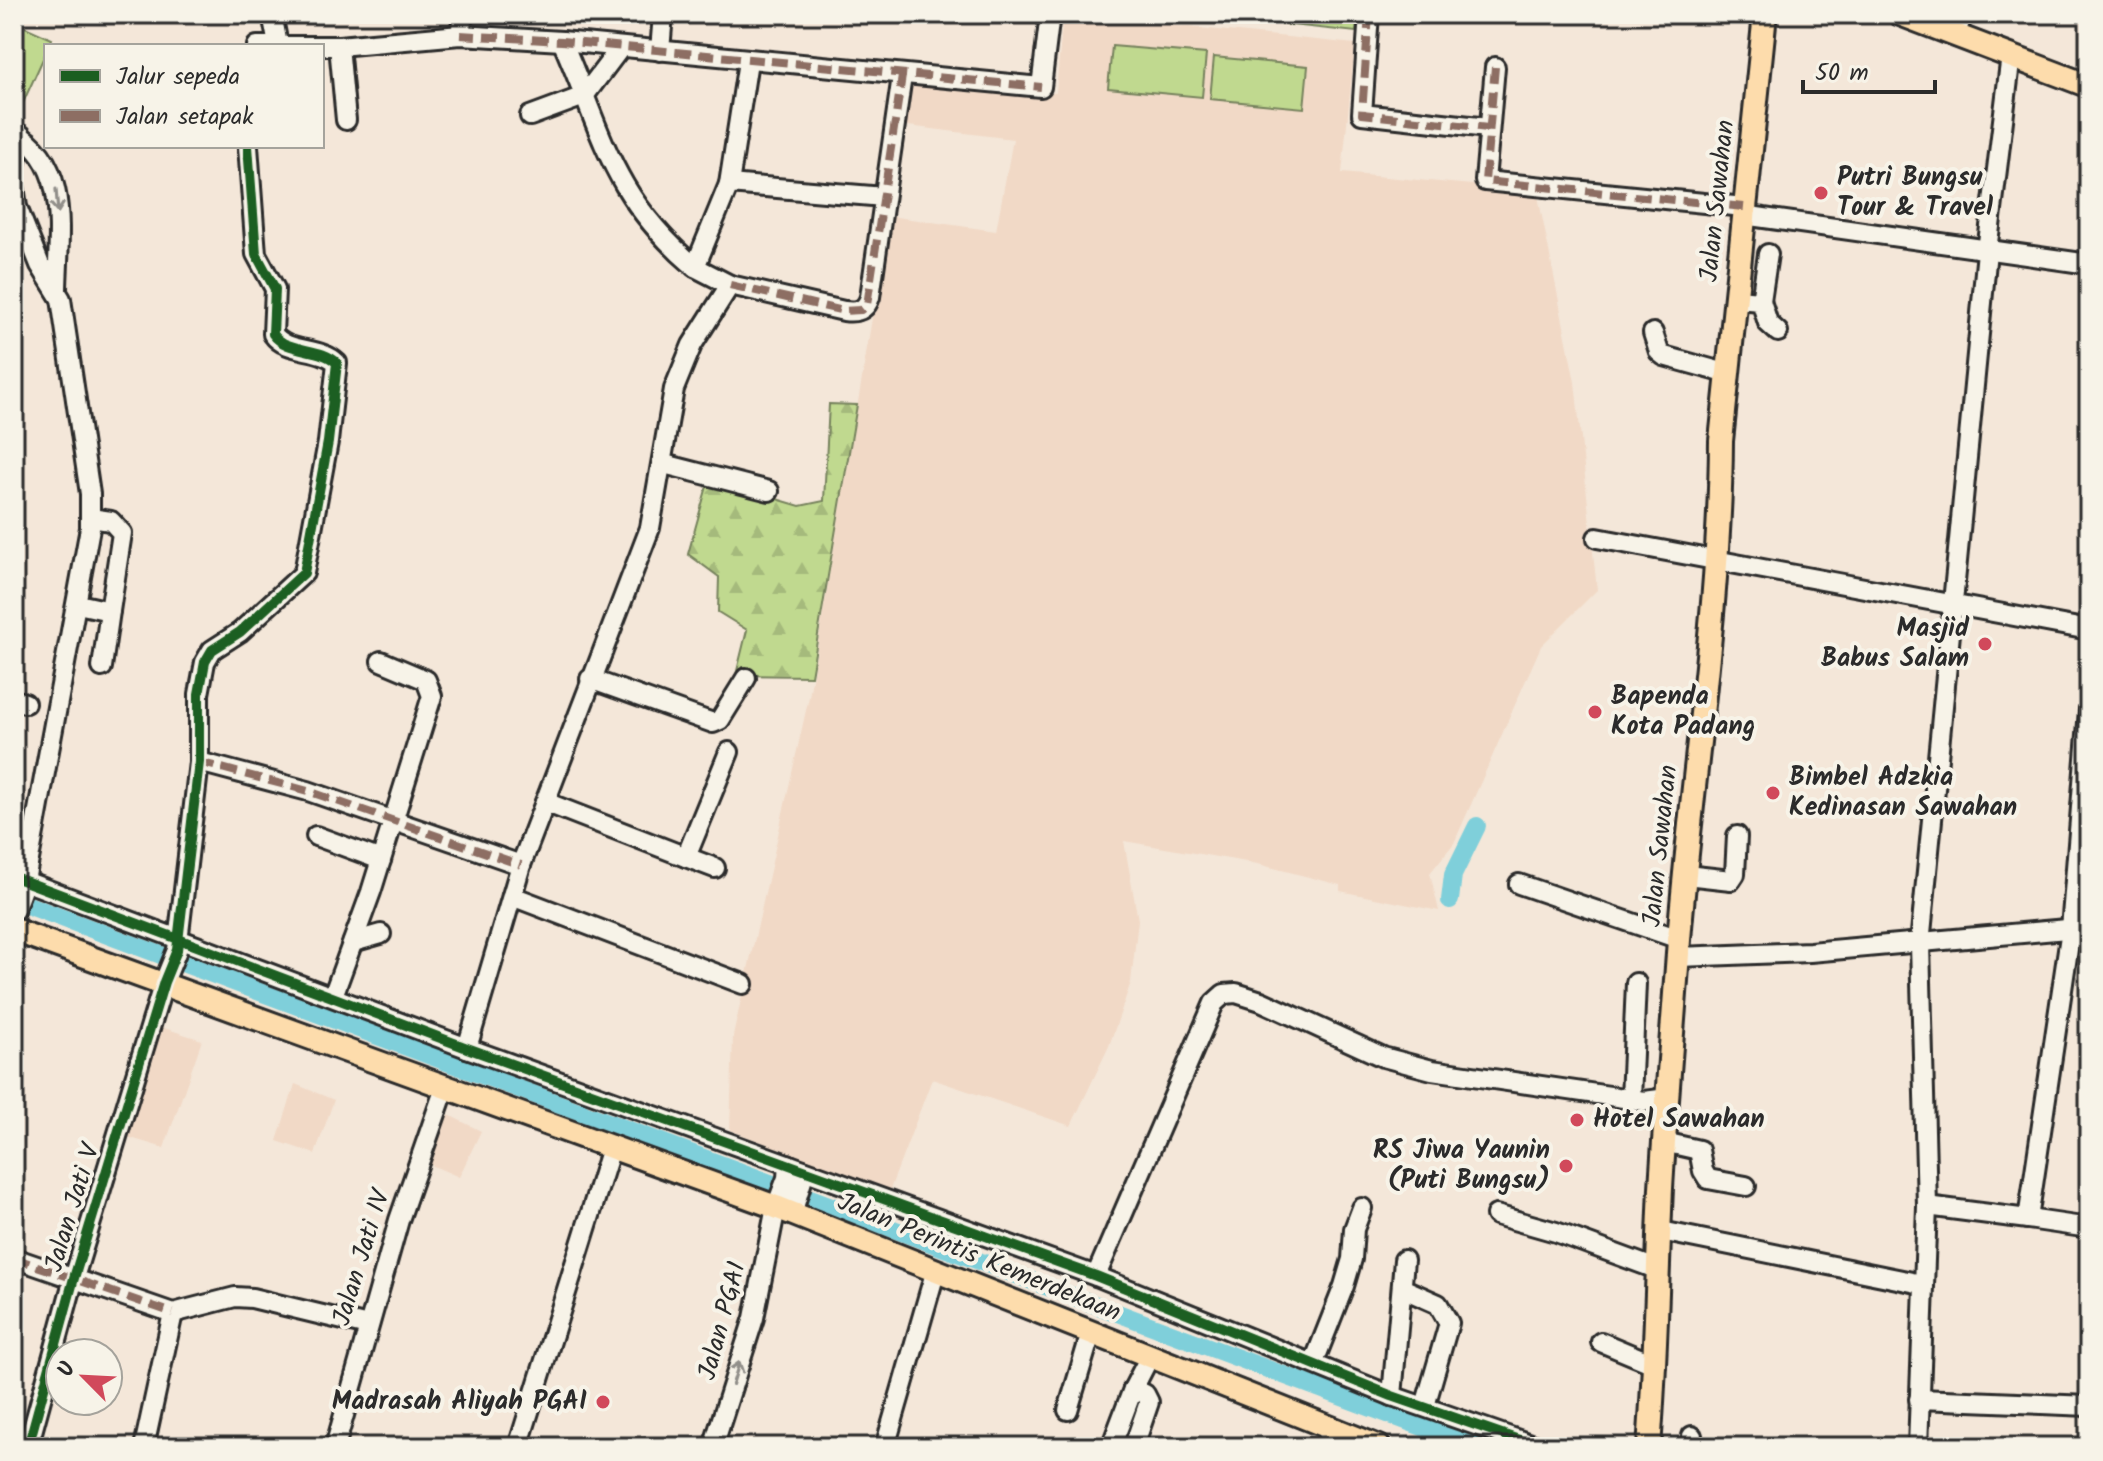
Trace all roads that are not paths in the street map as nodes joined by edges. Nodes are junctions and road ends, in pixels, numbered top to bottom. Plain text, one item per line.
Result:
1 (272, 14) edge
2 (463, 14) edge
3 (663, 14) edge
4 (1050, 14) edge
5 (1369, 14) edge
6 (1765, 14) edge
7 (1900, 14) edge
8 (1959, 24) edge
9 (460, 35) junction
10 (562, 41) junction
11 (278, 44) edge
12 (324, 46) edge
13 (339, 46) junction
14 (621, 47) junction
15 (660, 51) junction
16 (2011, 55) junction
17 (748, 61) junction
18 (1495, 67) dead end
19 (902, 76) junction
20 (2089, 86) edge
21 (584, 96) junction
22 (530, 116) dead end
23 (346, 120) dead end
24 (1488, 128) junction
25 (17, 134) edge
26 (248, 148) edge
27 (14, 170) edge
28 (729, 184) junction
29 (14, 186) edge
30 (884, 197) junction
31 (1744, 211) junction
32 (1987, 251) junction
33 (1768, 254) dead end
34 (2089, 264) edge
35 (695, 267) junction
36 (730, 285) junction
37 (57, 289) junction
38 (1736, 299) junction
39 (1761, 301) junction
40 (1778, 332) dead end
41 (1653, 333) dead end
42 (1729, 374) junction
43 (664, 464) junction
44 (769, 491) dead end
45 (90, 518) junction
46 (1597, 538) dead end
47 (1714, 558) junction
48 (1952, 603) junction
49 (78, 604) junction
50 (110, 611) junction
51 (2089, 630) edge
52 (381, 661) dead end
53 (102, 667) dead end
54 (746, 678) dead end
55 (590, 679) junction
56 (2089, 710) edge
57 (729, 752) dead end
58 (199, 762) junction
59 (545, 802) junction
60 (391, 820) junction
61 (316, 836) dead end
62 (1737, 836) dead end
63 (686, 857) junction
64 (381, 860) junction
65 (521, 865) junction
66 (715, 868) dead end
67 (1686, 875) junction
68 (21, 882) edge
69 (1519, 884) dead end
70 (512, 896) junction
71 (14, 910) edge
72 (2080, 928) edge
73 (14, 930) edge
74 (381, 934) dead end
75 (353, 942) junction
76 (178, 944) junction
77 (1920, 944) junction
78 (1679, 948) junction
79 (167, 977) junction
80 (1636, 983) dead end
81 (743, 984) dead end
82 (333, 996) junction
83 (467, 1048) junction
84 (446, 1085) junction
85 (1668, 1098) junction
86 (1631, 1099) junction
87 (1664, 1142) junction
88 (611, 1148) junction
89 (1746, 1186) dead end
90 (791, 1190) junction
91 (1927, 1206) junction
92 (1362, 1208) dead end
93 (1496, 1215) dead end
94 (2028, 1219) junction
95 (2089, 1228) edge
96 (1661, 1231) junction
97 (14, 1258) edge
98 (1404, 1260) dead end
99 (1659, 1270) junction
100 (935, 1273) junction
101 (1096, 1276) junction
102 (74, 1278) junction
103 (1922, 1284) junction
104 (1404, 1289) junction
105 (173, 1313) junction
106 (368, 1326) junction
107 (1091, 1333) junction
108 (1601, 1342) dead end
109 (1150, 1356) junction
110 (1314, 1362) junction
111 (1656, 1365) junction
112 (1133, 1389) junction
113 (1392, 1396) junction
114 (1919, 1399) junction
115 (1425, 1406) junction
116 (2089, 1406) edge
117 (1068, 1410) dead end
118 (1328, 1438) edge
119 (1135, 1443) dead end
120 (28, 1447) edge
121 (144, 1447) edge
122 (335, 1447) edge
123 (518, 1447) edge
124 (713, 1447) edge
125 (885, 1447) edge
126 (1111, 1447) edge
127 (1379, 1447) edge
128 (1539, 1447) edge
129 (1649, 1447) edge
130 (1918, 1447) edge

1 - 11 street
2 - 9 street
3 - 15 street
4 - 19 street
5 - 24 street
6 - 31 main road, Jalan Sawahan
7 - 8 main road
8 - 16 main road
9 - 10 street
9 - 13 street
10 - 14 street
10 - 21 street
12 - 13 street
13 - 23 street
14 - 15 street
14 - 21 street
15 - 17 street
16 - 20 main road
16 - 32 street
17 - 19 street
17 - 28 street
18 - 24 street
19 - 30 street
21 - 22 street
21 - 35 street
24 - 31 street
25 - 27 street
25 -> 37 street
26 - 58 street, Jalan Jati V
28 - 30 street
28 - 35 street
29 - 37 street
30 - 36 street
31 - 32 street
31 - 38 main road, Jalan Sawahan
32 - 34 street
32 - 48 street
33 - 39 street
35 - 36 street
36 - 43 street
37 - 45 street
38 - 39 street
38 - 42 main road, Jalan Sawahan
39 - 40 street
41 - 42 street
42 - 47 main road, Jalan Sawahan
43 - 44 street
43 - 55 street
45 - 49 street
45 - 50 street
46 - 47 street
47 - 48 street
47 - 67 main road, Jalan Sawahan
48 - 51 street
48 - 77 street
49 - 50 street
49 - 68 street
50 - 53 street
52 - 60 street
54 - 55 street
55 - 59 street
56 - 72 street
57 - 63 street
58 - 60 street
58 - 76 street, Jalan Jati V
59 - 63 street
59 - 65 street
60 - 64 street
60 - 65 street
61 - 64 street
62 - 67 street
63 - 66 street
64 - 75 street
65 - 70 street
67 - 78 main road, Jalan Sawahan
68 - 71 street
68 - 76 street
69 - 78 street
70 - 81 street
70 - 83 street
72 - 77 street
72 - 94 street
73 - 79 main road, Jalan Perintis Kemerdekaan
74 - 75 street
75 - 82 street
76 - 79 street, Jalan Jati V
76 - 82 street
77 - 78 street
77 - 91 street
78 - 85 main road, Jalan Sawahan
79 - 84 main road, Jalan Perintis Kemerdekaan
79 - 102 street, Jalan Jati V
80 - 86 street
82 - 83 street
83 - 90 street
84 - 88 main road, Jalan Perintis Kemerdekaan
84 - 106 street, Jalan Jati IV
85 - 86 street
85 - 87 main road, Jalan Sawahan
86 - 101 street
87 - 89 street
87 - 96 main road, Jalan Sawahan
88 - 90 main road, Jalan Perintis Kemerdekaan
88 - 123 street
90 - 100 main road, Jalan Perintis Kemerdekaan
90 - 101 street
124 -> 90 street, Jalan PGAI
91 - 94 street
91 - 103 street
92 - 110 street
93 - 99 street
94 - 95 street
96 - 99 main road, Jalan Sawahan
96 - 103 street
97 - 102 street
98 - 104 street
99 - 111 main road, Jalan Sawahan
100 - 107 main road, Jalan Perintis Kemerdekaan
100 - 125 street
101 - 110 street
102 - 105 street
102 - 120 street, Jalan Jati V
103 - 114 street
104 - 113 street
104 - 115 street
105 - 106 street
105 - 121 street
106 - 122 street, Jalan Jati IV
107 - 109 main road, Jalan Perintis Kemerdekaan
107 - 117 street
108 - 111 street
109 - 112 street
109 - 118 main road, Jalan Perintis Kemerdekaan
110 - 113 street
111 - 129 main road, Jalan Sawahan
112 - 119 street
112 - 126 street
113 - 115 street
114 - 116 street
114 - 130 street
115 - 128 street
118 - 127 main road, Jalan Perintis Kemerdekaan

